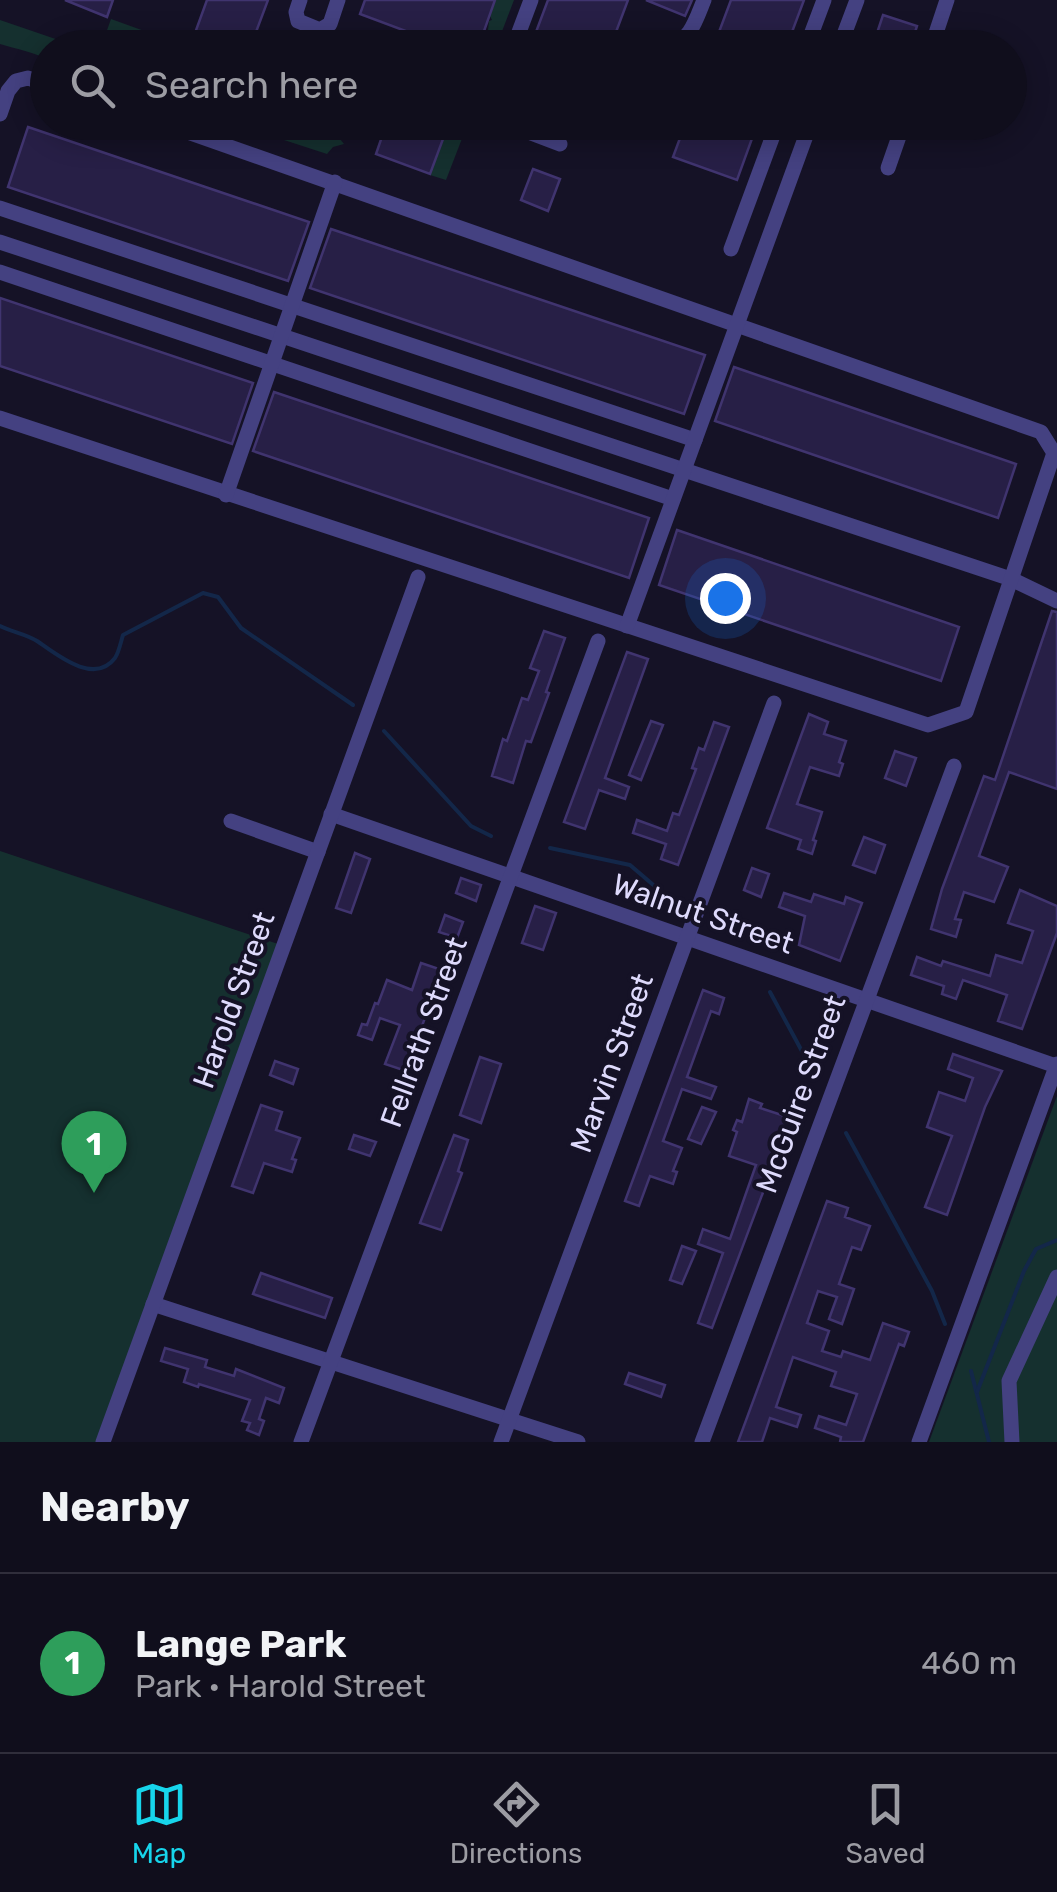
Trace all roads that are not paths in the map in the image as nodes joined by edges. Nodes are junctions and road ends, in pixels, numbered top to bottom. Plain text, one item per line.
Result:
1 (300, 0) edge
2 (338, 0) edge
3 (531, 0) edge
4 (704, 0) edge
5 (824, 0) edge
6 (857, 0) edge
7 (946, 0) edge
8 (520, 30) edge
9 (691, 30) edge
10 (813, 30) edge
11 (846, 30) edge
12 (937, 30) edge
13 (30, 79) edge
14 (0, 114) edge
15 (212, 140) edge
16 (549, 140) edge
17 (771, 140) edge
18 (805, 140) edge
19 (898, 140) edge
20 (560, 144) dead end
21 (888, 168) dead end
22 (335, 182) junction
23 (0, 208) edge
24 (0, 242) edge
25 (730, 249) dead end
26 (0, 272) edge
27 (291, 308) junction
28 (738, 324) junction
29 (282, 336) junction
30 (272, 363) junction
31 (0, 418) edge
32 (695, 440) junction
33 (684, 470) junction
34 (226, 495) junction
35 (674, 499) junction
36 (418, 576) dead end
37 (1011, 580) junction
38 (1057, 601) edge
39 (626, 626) junction
40 (598, 641) dead end
41 (774, 703) dead end
42 (954, 766) dead end
43 (332, 814) junction
44 (232, 822) dead end
45 (318, 852) junction
46 (510, 876) junction
47 (688, 938) junction
48 (866, 1000) junction
49 (1057, 1065) edge
50 (1057, 1277) edge
51 (152, 1304) junction
52 (331, 1362) junction
53 (509, 1420) junction
54 (103, 1442) edge
55 (301, 1442) edge
56 (501, 1442) edge
57 (578, 1442) edge
58 (702, 1442) edge
59 (919, 1442) edge
60 (1012, 1442) edge

1 - 2 street
3 - 8 street
4 - 9 street
5 - 10 street
6 - 11 street
7 - 12 street
13 - 14 street
15 - 22 street
16 - 20 street
17 - 25 street
18 - 28 street
19 - 21 street
22 - 27 street
22 - 28 street
23 - 27 street
24 - 29 street
26 - 30 street
27 - 29 street
27 - 32 street
28 - 32 street
28 - 37 street
29 - 30 street
29 - 33 street
30 - 34 street
30 - 35 street
31 - 34 street
32 - 33 street
33 - 35 street
33 - 37 street
34 - 39 street
35 - 39 street
36 - 43 street, Harold Street
37 - 38 street
37 - 39 street
40 - 46 street, Fellrath Street
41 - 47 street, Marvin Street
42 - 48 street, McGuire Street
43 - 45 street, Harold Street
43 - 46 street, Walnut Street
44 - 45 street
45 - 51 street, Harold Street
46 - 47 street, Walnut Street
46 - 52 street, Fellrath Street
47 - 48 street, Walnut Street
47 - 53 street, Marvin Street
48 - 49 street, Walnut Street
48 - 58 street, McGuire Street
49 - 59 street
50 - 60 street
51 - 52 street
51 - 54 street, Harold Street
52 - 53 street
52 - 55 street, Fellrath Street
53 - 56 street, Marvin Street
53 - 57 street

